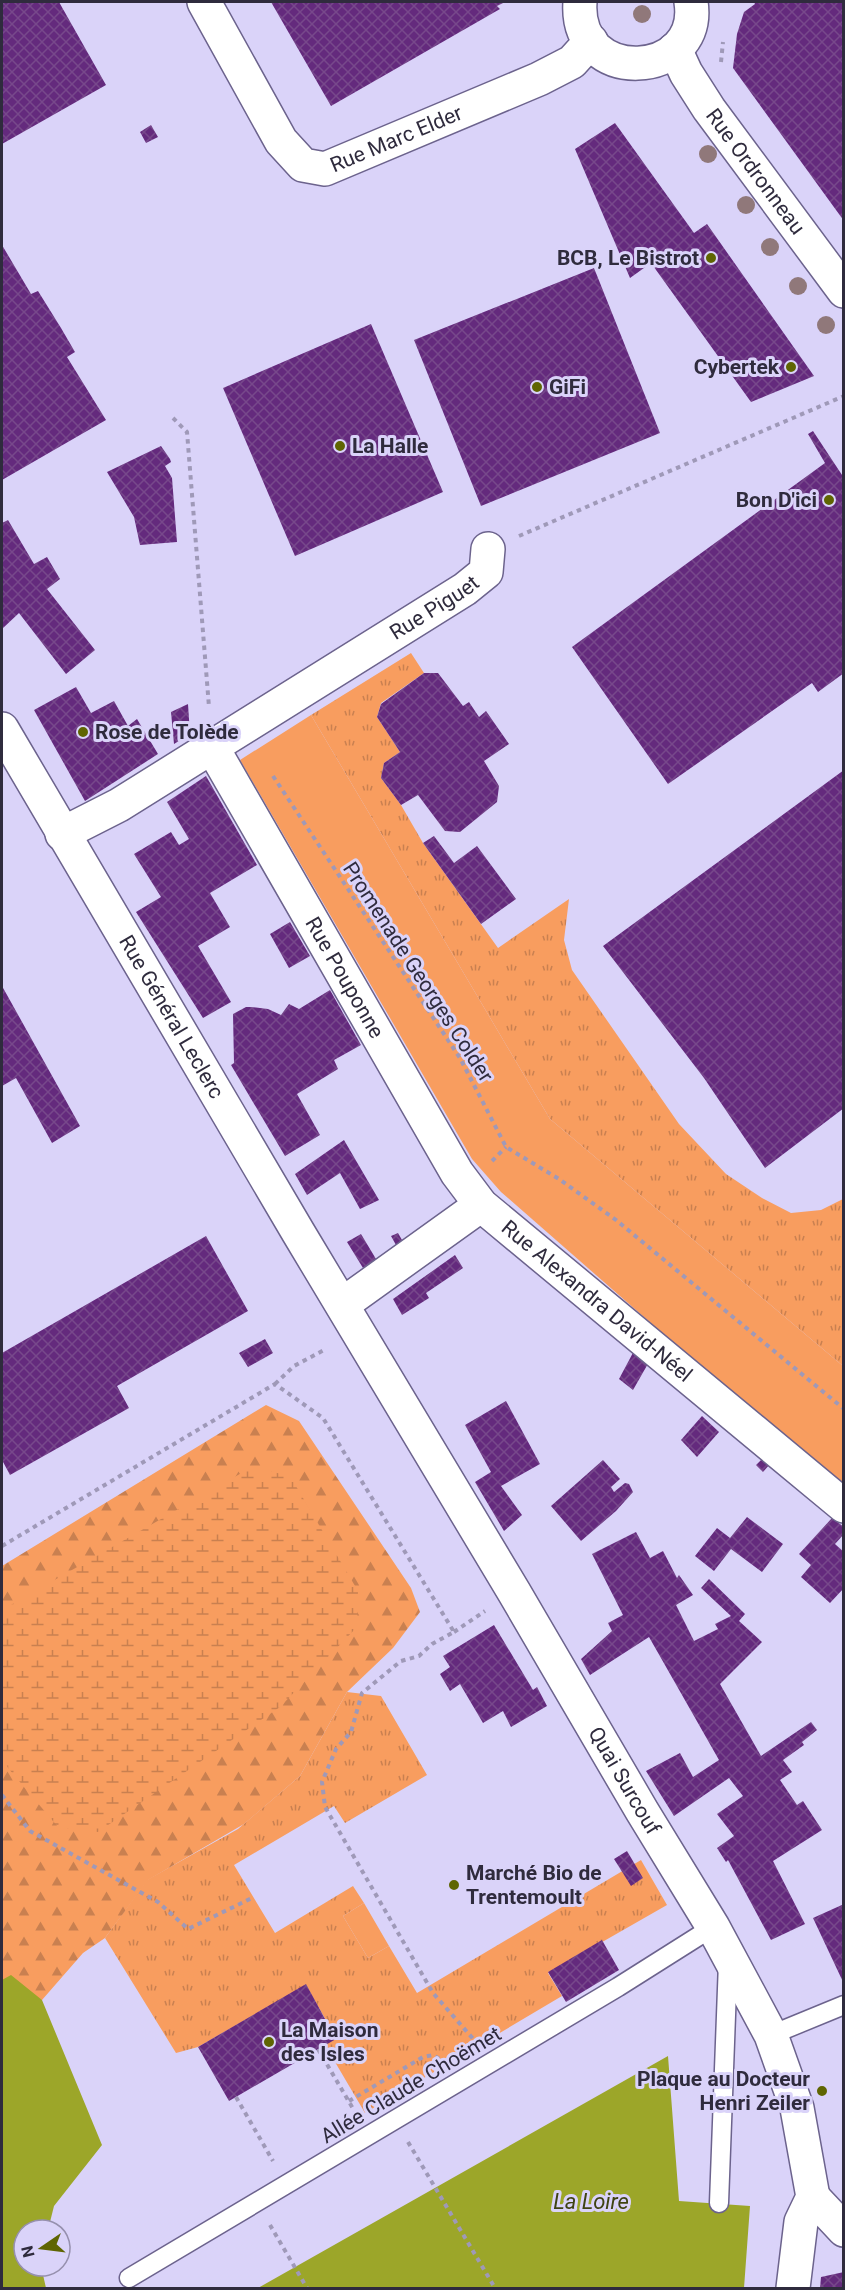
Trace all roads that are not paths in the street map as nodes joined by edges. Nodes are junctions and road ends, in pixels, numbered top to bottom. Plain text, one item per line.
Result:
1 (204, 2) edge
2 (580, 2) edge
3 (691, 2) edge
4 (591, 42) junction
5 (675, 49) junction
6 (843, 291) edge
7 (488, 549) road end
8 (2, 729) edge
9 (212, 747) junction
10 (62, 834) junction
11 (482, 1205) junction
12 (343, 1304) junction
13 (843, 1506) edge
14 (721, 1941) junction
15 (843, 2005) edge
16 (771, 2035) junction
17 (813, 2197) junction
18 (718, 2203) dead end
19 (843, 2230) edge
20 (129, 2278) dead end
21 (793, 2289) edge

1 - 4 street, Rue Marc Elder
2 - 4 street
3 - 5 street
4 - 5 street
5 - 6 street, Rue Ordronneau
7 - 9 street, Rue Piguet
8 - 10 street, Rue Général Leclerc
9 - 10 street, Rue Piguet
9 - 11 street, Rue Pouponne
10 - 12 street, Rue Général Leclerc
11 - 12 street, Rue Alexandra David-Néel
11 - 13 street, Rue Alexandra David-Néel
12 - 14 street, Quai Surcouf
14 - 16 street, Quai Surcouf
14 - 18 lane
14 - 20 lane, Allée Claude Choëmet
15 - 16 lane
16 - 17 street, Quai Surcouf
17 - 19 street
17 - 21 street

